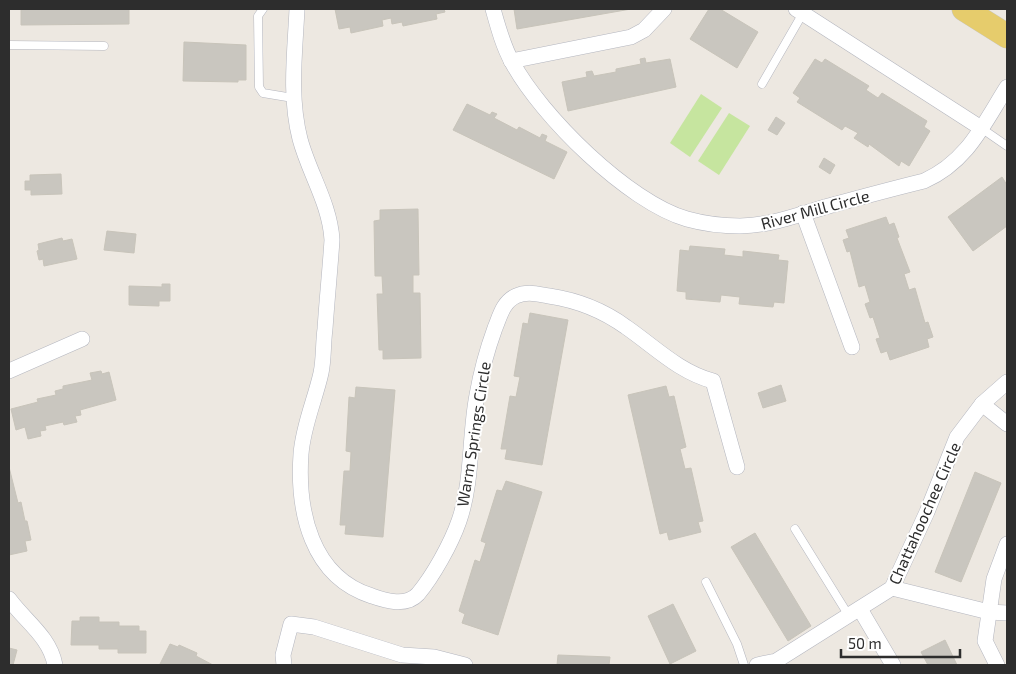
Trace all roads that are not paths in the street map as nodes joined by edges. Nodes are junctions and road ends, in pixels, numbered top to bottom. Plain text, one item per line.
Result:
1 (263, 9) edge
2 (297, 9) edge
3 (493, 9) edge
4 (664, 9) edge
5 (964, 9) edge
6 (800, 11) edge
7 (1007, 36) edge
8 (9, 45) edge
9 (104, 46) dead end
10 (511, 61) junction
11 (762, 84) dead end
12 (1007, 87) edge
13 (293, 98) junction
14 (981, 128) junction
15 (1007, 146) edge
16 (803, 214) junction
17 (82, 339) dead end
18 (852, 347) dead end
19 (9, 372) edge
20 (1007, 382) edge
21 (982, 404) junction
22 (1007, 424) edge
23 (737, 467) dead end
24 (795, 529) dead end
25 (1007, 544) edge
26 (706, 582) dead end
27 (892, 588) junction
28 (9, 599) edge
29 (855, 612) junction
30 (989, 612) junction
31 (1007, 613) edge
32 (15, 617) edge
33 (401, 660) edge
34 (777, 663) edge
35 (55, 665) edge
36 (284, 665) edge
37 (465, 665) edge
38 (744, 665) edge
39 (758, 665) edge
40 (893, 665) edge
41 (997, 665) edge

1 - 13 lane
2 - 13 street, Warm Springs Circle
3 - 10 street, River Mill Circle
4 - 10 street
5 - 7 main road
6 - 11 lane
6 - 14 street
8 - 9 lane
10 - 16 street, River Mill Circle
12 - 14 street, River Mill Circle
13 - 23 street, Warm Springs Circle
14 - 15 lane
14 - 16 street, River Mill Circle
16 - 18 street
17 - 19 street
20 - 21 street, Chattahoochee Circle
21 - 22 street
21 - 27 street, Chattahoochee Circle
24 - 29 lane
25 - 30 street
26 - 38 lane
27 - 29 street, Chattahoochee Circle
27 - 30 street
28 - 32 street
29 - 34 street, Chattahoochee Circle
29 - 40 street
30 - 31 street
30 - 41 street
32 - 35 street
33 - 36 street
33 - 37 street
34 - 39 street, Chattahoochee Circle

